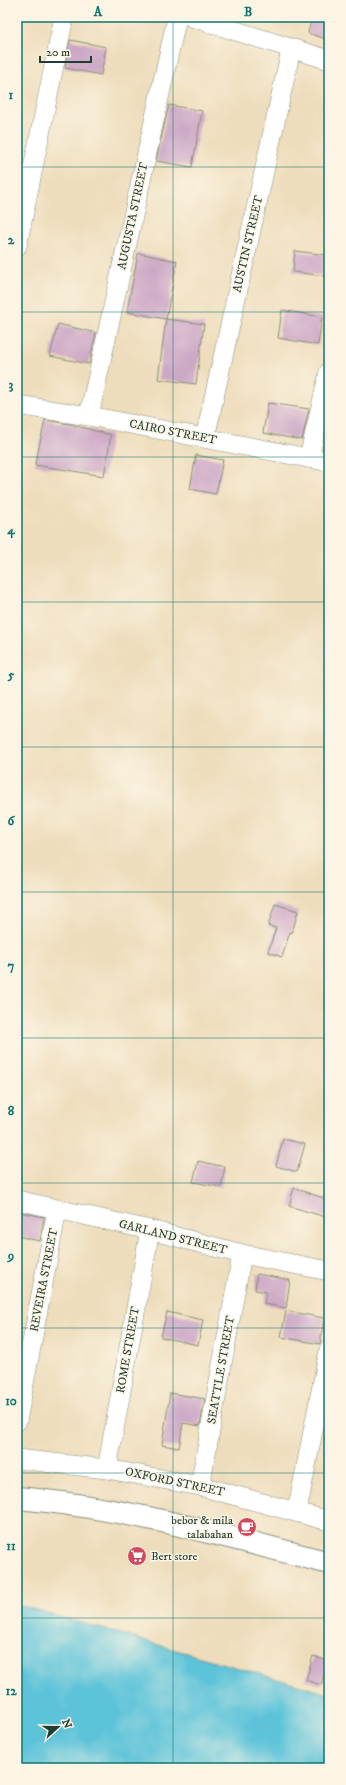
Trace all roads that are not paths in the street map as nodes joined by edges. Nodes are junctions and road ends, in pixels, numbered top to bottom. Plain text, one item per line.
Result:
1 (64, 17) edge
2 (177, 17) edge
3 (191, 17) edge
4 (291, 50) junction
5 (329, 60) edge
6 (17, 246) edge
7 (329, 372) edge
8 (17, 405) edge
9 (89, 416) junction
10 (205, 438) junction
11 (309, 458) junction
12 (329, 462) edge
13 (17, 1200) edge
14 (57, 1210) junction
15 (150, 1230) junction
16 (242, 1254) junction
17 (329, 1271) edge
18 (329, 1350) edge
19 (17, 1421) edge
20 (17, 1459) edge
21 (107, 1469) junction
22 (200, 1486) junction
23 (17, 1498) edge
24 (297, 1512) junction
25 (329, 1522) edge
26 (329, 1563) edge

1 - 6 street
2 - 9 street, AUGUSTA STREET
3 - 4 street
4 - 5 street
4 - 10 street, AUSTIN STREET
7 - 11 street
8 - 9 street, CAIRO STREET
9 - 10 street, CAIRO STREET
10 - 11 street, CAIRO STREET
11 - 12 street, CAIRO STREET
13 - 14 street, GARLAND STREET
14 - 15 street, GARLAND STREET
14 - 19 street, REVEIRA STREET
15 - 16 street, GARLAND STREET
15 - 21 street, ROME STREET
16 - 17 street, GARLAND STREET
16 - 22 street, SEATTLE STREET
18 - 24 street
20 - 21 street, OXFORD STREET
21 - 22 street, OXFORD STREET
22 - 24 street, OXFORD STREET
23 - 26 main road
24 - 25 street, OXFORD STREET

